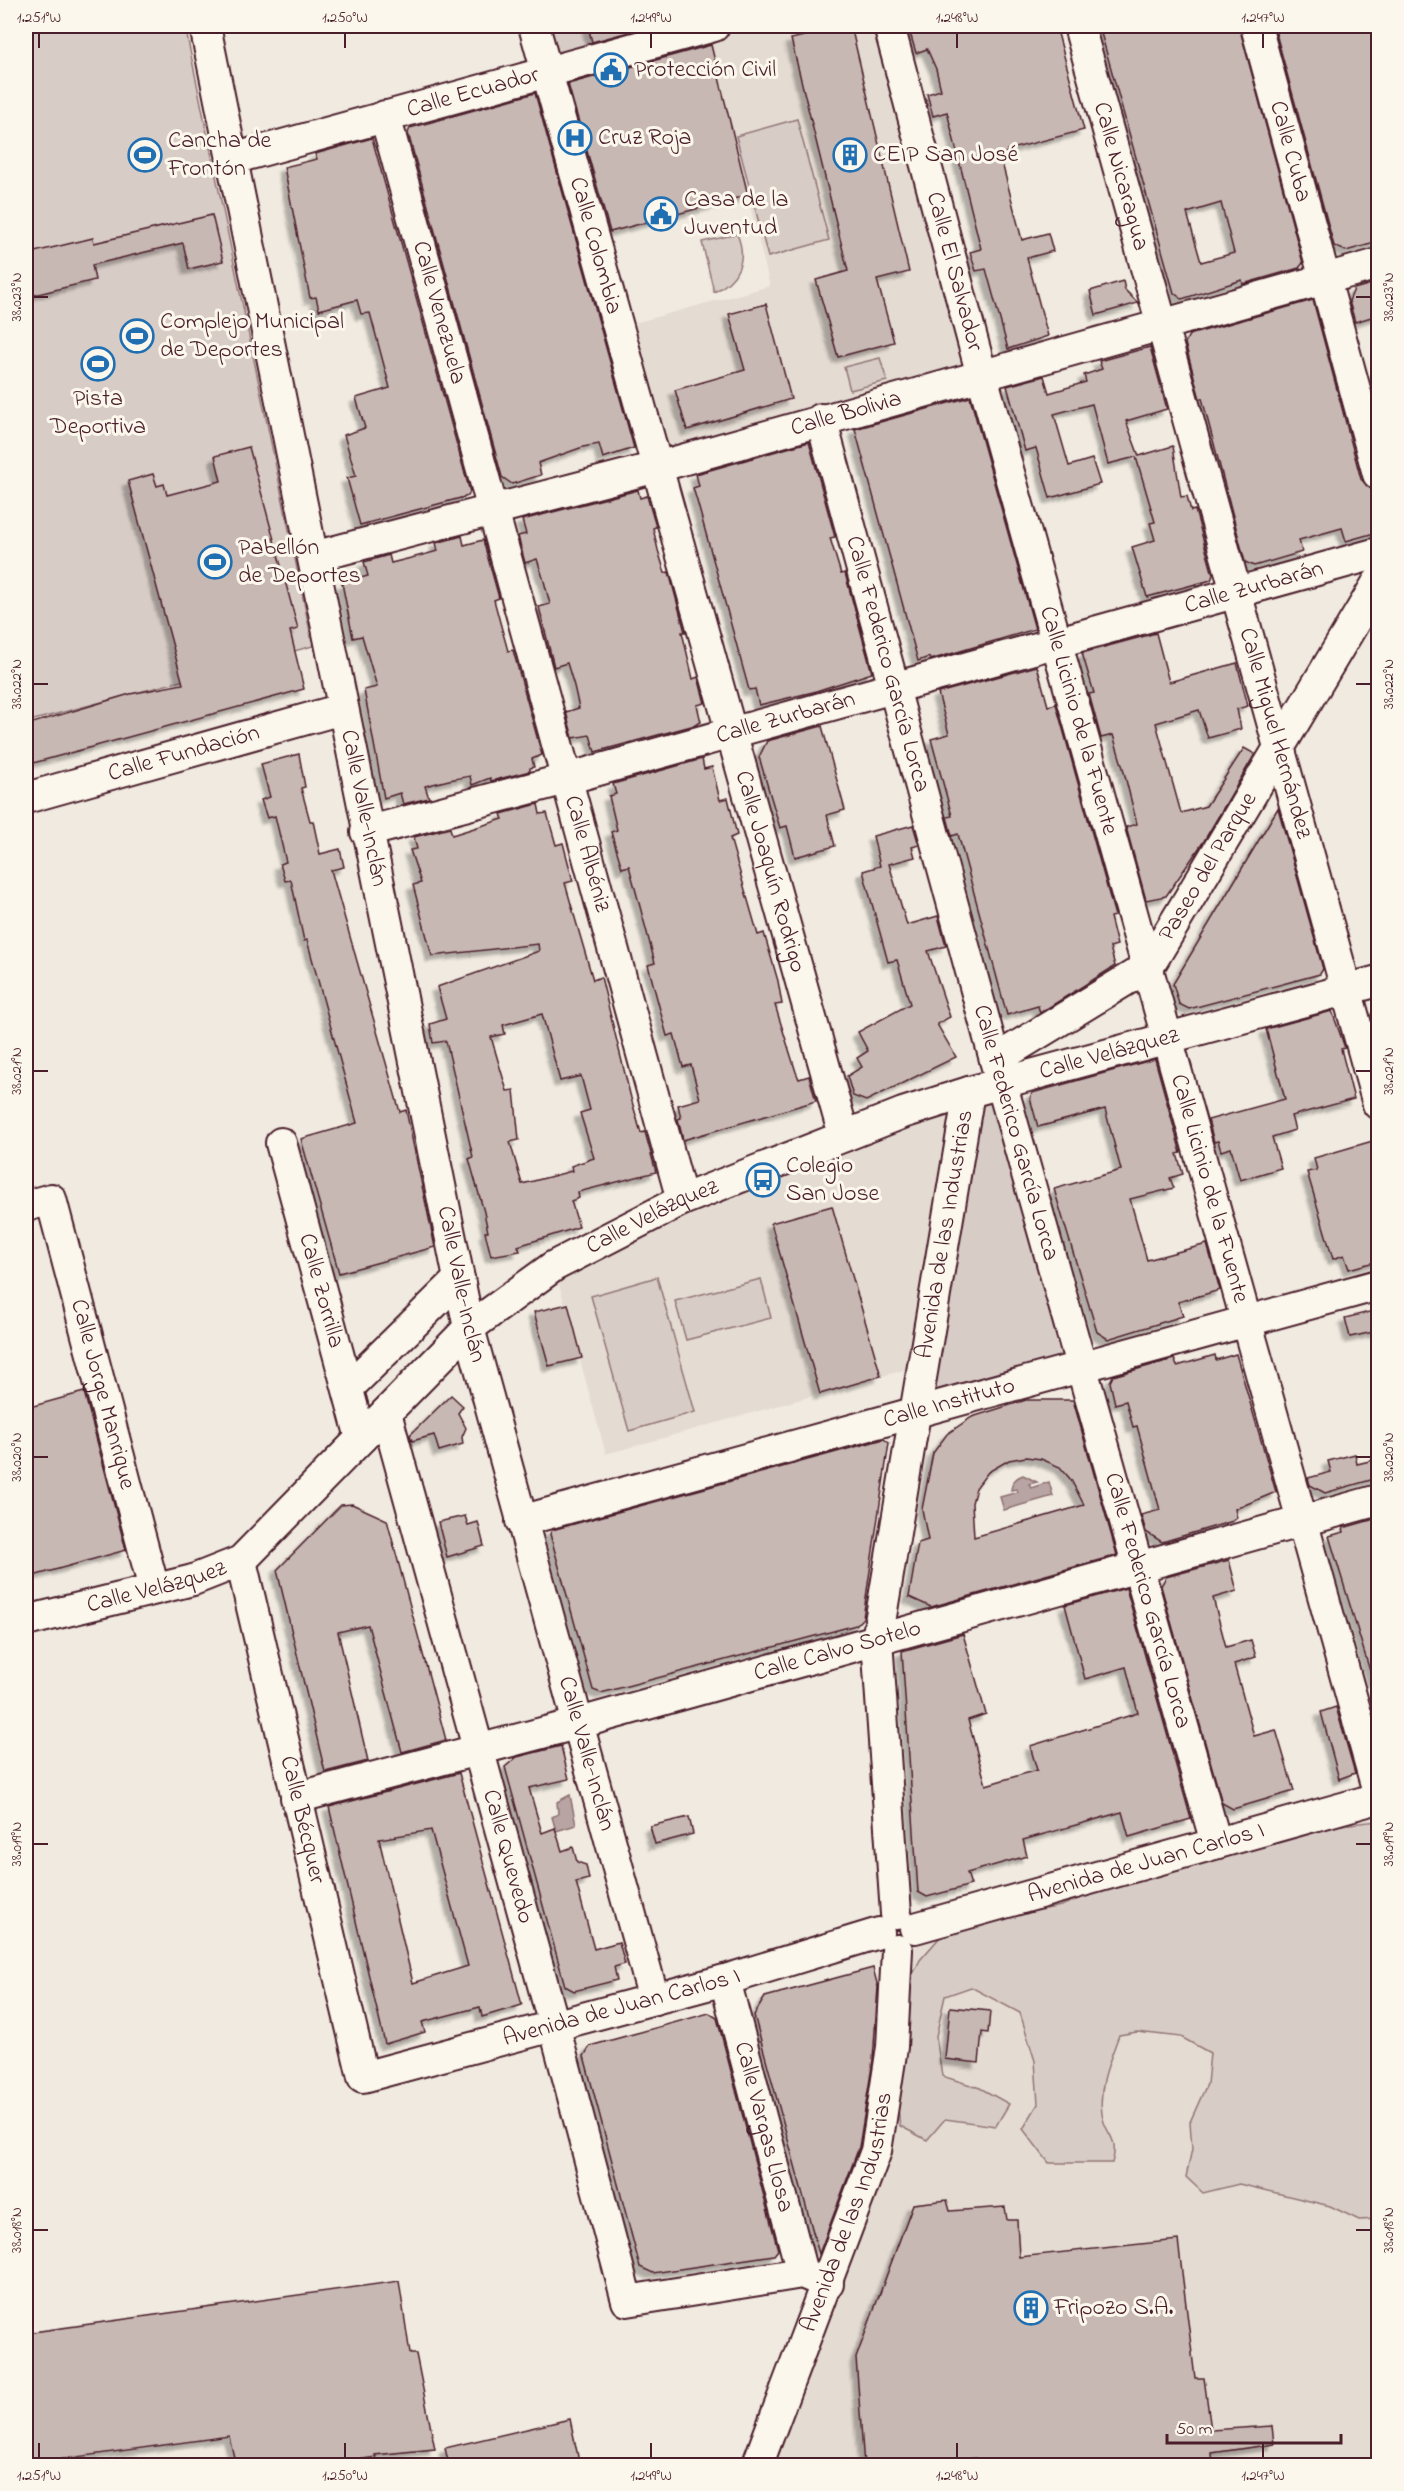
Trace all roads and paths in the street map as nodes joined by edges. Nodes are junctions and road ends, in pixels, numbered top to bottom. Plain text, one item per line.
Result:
1 (205, 26) edge
2 (534, 26) edge
3 (714, 26) edge
4 (890, 26) edge
5 (1079, 26) edge
6 (1256, 26) edge
7 (547, 72) junction
8 (385, 116) junction
9 (232, 159) junction
10 (1378, 264) edge
11 (1325, 279) junction
12 (1162, 326) junction
13 (982, 376) junction
14 (821, 420) junction
15 (657, 467) junction
16 (1378, 474) edge
17 (491, 510) junction
18 (1378, 553) edge
19 (313, 558) junction
20 (1378, 582) edge
21 (1236, 593) junction
22 (1057, 643) junction
23 (895, 688) junction
24 (342, 709) junction
25 (732, 733) junction
26 (1279, 752) junction
27 (566, 779) junction
28 (26, 798) edge
29 (366, 832) junction
30 (1149, 966) junction
31 (1378, 981) edge
32 (1347, 989) junction
33 (1168, 1037) junction
34 (998, 1071) junction
35 (969, 1092) junction
36 (1378, 1104) edge
37 (844, 1136) junction
38 (281, 1143) dead end
39 (682, 1200) junction
40 (38, 1203) edge
41 (459, 1279) junction
42 (1378, 1285) edge
43 (1247, 1321) junction
44 (469, 1328) junction
45 (1083, 1368) junction
46 (348, 1388) junction
47 (918, 1410) junction
48 (386, 1413) junction
49 (361, 1438) junction
50 (1378, 1500) edge
51 (521, 1521) junction
52 (1303, 1521) junction
53 (241, 1561) junction
54 (1140, 1568) junction
55 (154, 1589) junction
56 (26, 1621) edge
57 (877, 1640) junction
58 (576, 1724) junction
59 (477, 1749) junction
60 (1378, 1792) edge
61 (296, 1798) junction
62 (1378, 1798) edge
63 (1216, 1843) junction
64 (896, 1931) junction
65 (725, 1980) junction
66 (654, 1999) junction
67 (554, 2025) junction
68 (363, 2077) joint
69 (815, 2278) junction
70 (757, 2466) edge

1 - 9 street, Calle Valle-Inclán
2 - 7 street, Calle Colombia
3 - 7 street, Calle Ecuador
4 - 13 street, Calle El Salvador
5 - 12 street, Calle Nicaragua
6 - 11 street, Calle Cuba
7 - 8 street, Calle Ecuador
7 - 15 street, Calle Colombia
8 - 9 street, Calle Ecuador
8 - 17 street, Calle Venezuela
9 - 19 street, Calle Valle-Inclán
10 - 11 street, Calle Bolivia
11 - 12 street, Calle Bolivia
11 - 16 street, Calle Cuba
12 - 13 street, Calle Bolivia
12 - 21 street, Calle Miguel Hernández
13 - 14 street, Calle Bolivia
13 - 22 street, Calle Licinio de la Fuente
14 - 15 street, Calle Bolivia
14 - 23 street, Calle Federico García Lorca
15 - 17 street, Calle Bolivia
15 - 25 street, Calle Joaquín Rodrigo
17 - 19 street, Calle Bolivia
17 - 27 street, Calle Albéniz
18 - 21 street, Calle Zurbarán
19 - 24 street, Calle Valle-Inclán
20 - 26 street, Paseo del Parque
21 - 22 street, Calle Zurbarán
21 - 26 street, Calle Miguel Hernández
22 - 23 street, Calle Zurbarán
22 - 30 street, Calle Licinio de la Fuente
23 - 25 street, Calle Zurbarán
23 - 34 street, Calle Federico García Lorca
24 - 28 street, Calle Fundación
24 - 29 street, Calle Valle-Inclán
25 - 27 street, Calle Zurbarán
25 - 37 street, Calle Joaquín Rodrigo
26 - 30 street, Paseo del Parque
26 - 32 street, Calle Miguel Hernández
27 - 29 street, Calle Zurbarán
27 - 39 street, Calle Albéniz
29 - 41 street, Calle Valle-Inclán
30 - 33 street, Calle Licinio de la Fuente
30 - 34 street, Paseo del Parque
31 - 32 street, Calle Velázquez
32 - 33 street, Calle Velázquez
32 - 36 street, Calle Miguel Hernández
33 - 34 street, Calle Velázquez
33 - 43 street, Calle Licinio de la Fuente
34 - 35 street, Calle Velázquez
34 - 45 street, Calle Federico García Lorca
35 - 37 street, Calle Velázquez
35 - 47 street, Avenida de las Industrias
37 - 39 street, Calle Velázquez
38 - 46 street, Calle Zorrilla
39 - 44 street, Calle Velázquez
40 - 55 street, Calle Jorge Manrique
41 - 44 street, Calle Valle-Inclán
41 - 46 street
42 - 43 street, Calle Instituto
43 - 45 street, Calle Instituto
43 - 52 street, Calle Licinio de la Fuente
44 - 48 street, Calle Velázquez
44 - 51 street, Calle Valle-Inclán
45 - 47 street, Calle Instituto
45 - 54 street, Calle Federico García Lorca
46 - 49 street, Calle Zorrilla
47 - 51 street, Calle Instituto
47 - 57 street, Avenida de las Industrias
48 - 49 street, Calle Velázquez
48 - 59 street, Calle Quevedo
49 - 53 street, Calle Velázquez
50 - 52 street, Calle Calvo Sotelo
51 - 58 street, Calle Valle-Inclán
52 - 54 street, Calle Calvo Sotelo
52 - 60 street, Calle Licinio de la Fuente
53 - 55 street, Calle Velázquez
53 - 61 street, Calle Bécquer
54 - 57 street, Calle Calvo Sotelo
54 - 63 street, Calle Federico García Lorca
55 - 56 street, Calle Velázquez
57 - 58 street, Calle Calvo Sotelo
57 - 64 street, Avenida de las Industrias
58 - 59 street, Calle Calvo Sotelo
58 - 66 street, Calle Valle-Inclán
59 - 61 street, Calle Calvo Sotelo
59 - 67 street, Calle Quevedo
61 - 68 street, Calle Bécquer
62 - 63 street, Avenida de Juan Carlos I
63 - 64 street, Avenida de Juan Carlos I
64 - 65 street, Avenida de Juan Carlos I
64 - 69 street, Avenida de las Industrias
65 - 66 street, Avenida de Juan Carlos I
65 - 69 street, Calle Vargas Llosa
66 - 67 street, Avenida de Juan Carlos I
67 - 68 street, Avenida de Juan Carlos I
67 - 69 street, Calle Quevedo
69 - 70 street, Avenida de las Industrias

